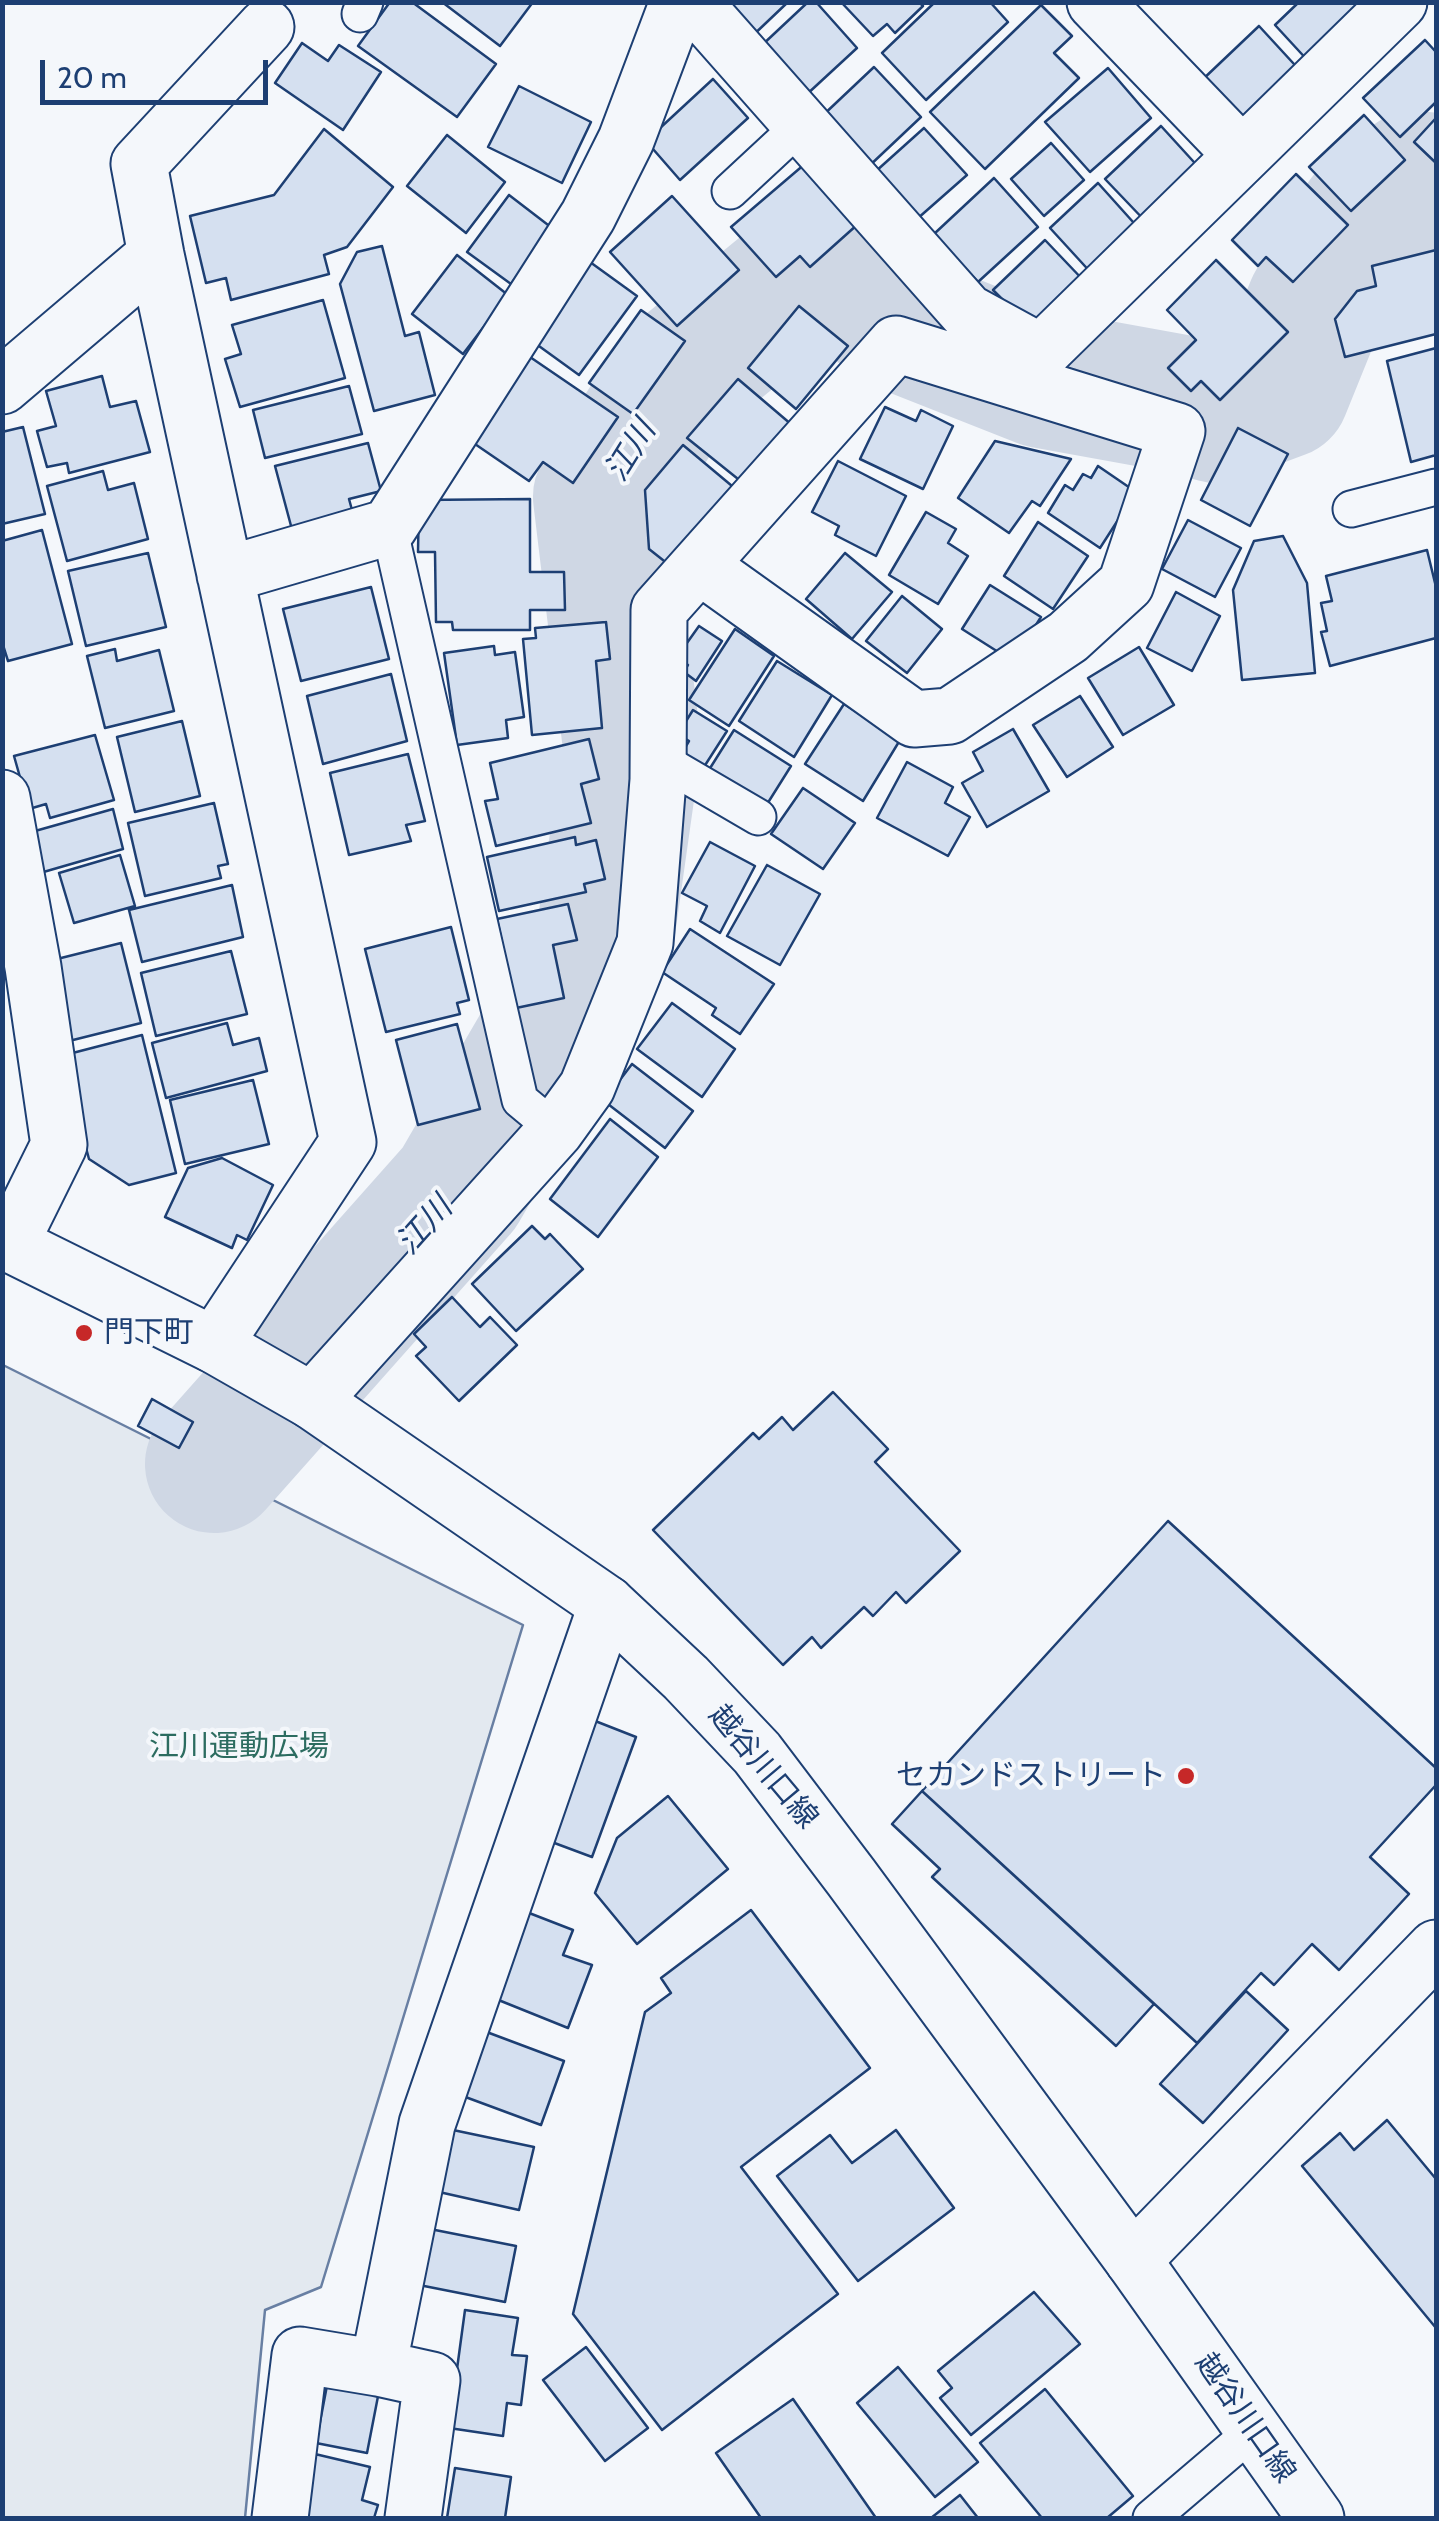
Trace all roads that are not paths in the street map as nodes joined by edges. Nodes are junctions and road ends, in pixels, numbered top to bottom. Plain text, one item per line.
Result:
1 (678, 2) edge
2 (693, 2) edge
3 (1095, 2) edge
4 (1399, 2) edge
5 (266, 27) dead end
6 (800, 125) junction
7 (1242, 156) junction
8 (730, 191) dead end
9 (156, 255) junction
10 (1027, 367) junction
11 (2, 386) edge
12 (1436, 487) edge
13 (1351, 508) dead end
14 (389, 527) junction
15 (700, 566) junction
16 (224, 574) junction
17 (657, 758) junction
18 (2, 798) edge
19 (758, 817) dead end
20 (556, 1130) junction
21 (6, 1242) edge
22 (214, 1345) junction
23 (312, 1401) junction
24 (607, 1604) junction
25 (1436, 1948) edge
26 (1132, 2260) junction
27 (378, 2368) junction
28 (1253, 2430) junction
29 (280, 2518) edge
30 (414, 2518) edge
31 (1151, 2518) edge
32 (1316, 2518) edge

1 - 14 street
2 - 6 street
3 - 7 street
4 - 7 street
5 - 9 street
6 - 8 lane
6 - 10 street
7 - 10 street
9 - 11 street
9 - 16 street
10 - 15 street
10 - 15 street
12 - 13 lane
14 - 16 street
14 - 20 lane
15 - 17 street
16 - 22 street
17 - 19 lane
17 - 20 street
18 - 21 street
20 - 23 street
21 - 22 street, 越谷川口線
22 - 23 street, 越谷川口線
23 - 24 street, 越谷川口線
24 - 26 street, 越谷川口線
24 - 27 street
25 - 26 street
26 - 28 street, 越谷川口線
27 - 29 street
27 - 30 street
28 - 31 lane
28 - 32 street, 越谷川口線

